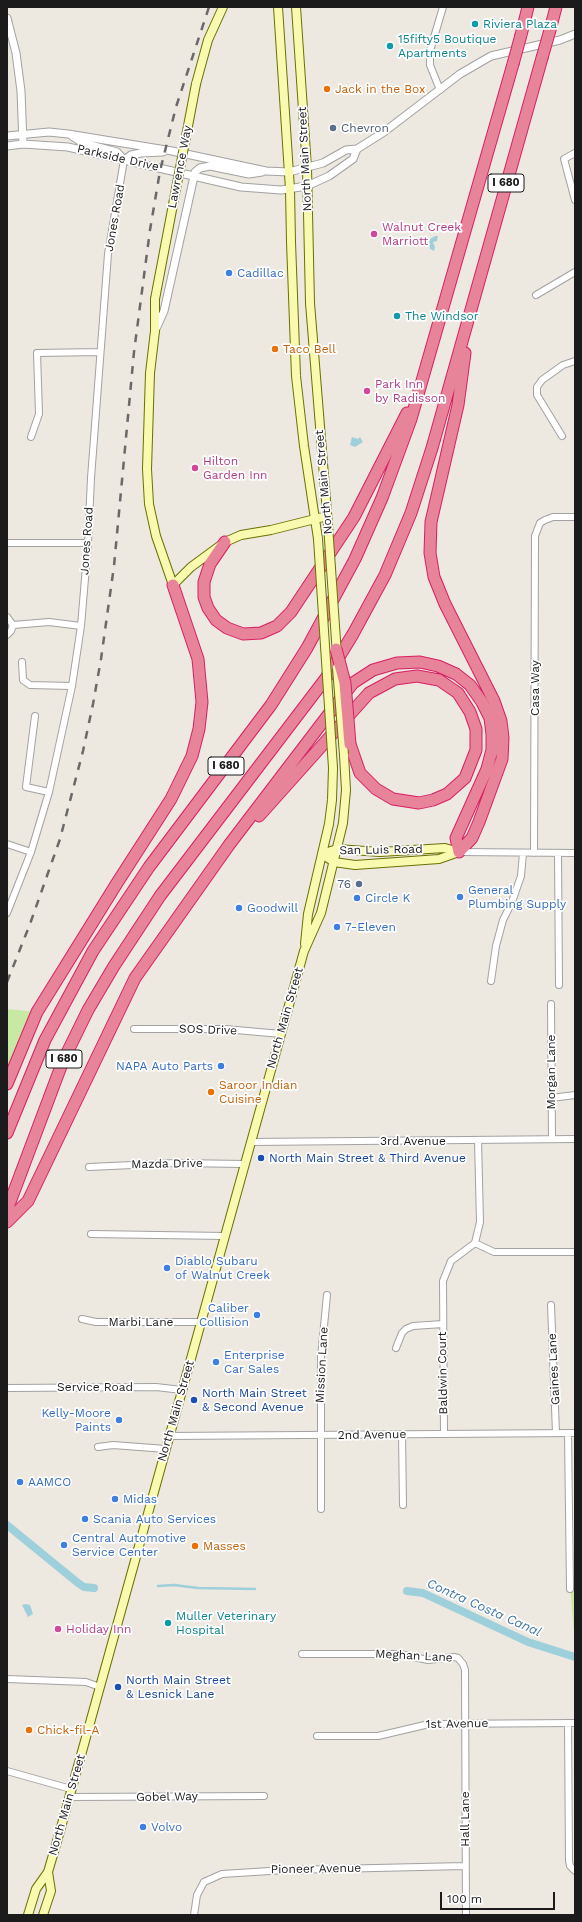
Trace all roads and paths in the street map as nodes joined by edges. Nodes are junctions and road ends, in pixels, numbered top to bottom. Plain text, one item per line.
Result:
1 (223, 7) edge
2 (278, 7) edge
3 (296, 7) edge
4 (443, 7) edge
5 (528, 7) edge
6 (556, 7) edge
7 (7, 18) edge
8 (575, 34) edge
9 (440, 90) junction
10 (22, 133) junction
11 (68, 134) junction
12 (7, 136) edge
13 (23, 144) junction
14 (7, 146) edge
15 (357, 149) junction
16 (172, 151) junction
17 (575, 153) edge
18 (124, 160) junction
19 (307, 168) junction
20 (266, 171) junction
21 (289, 172) junction
22 (194, 177) junction
23 (307, 186) junction
24 (290, 189) junction
25 (574, 200) edge
26 (575, 272) edge
27 (536, 295) dead end
28 (471, 309) junction
29 (155, 331) junction
30 (100, 352) junction
31 (575, 361) edge
32 (421, 386) junction
33 (562, 436) dead end
34 (31, 437) dead end
35 (327, 516) junction
36 (575, 517) edge
37 (315, 519) junction
38 (225, 542) junction
39 (7, 543) edge
40 (88, 543) junction
41 (173, 585) junction
42 (7, 617) edge
43 (13, 625) junction
44 (81, 626) junction
45 (7, 634) edge
46 (336, 649) junction
47 (22, 662) dead end
48 (72, 686) junction
49 (35, 716) dead end
50 (49, 792) junction
51 (7, 844) edge
52 (229, 845) junction
53 (337, 849) junction
54 (30, 852) junction
55 (459, 852) junction
56 (575, 852) edge
57 (523, 853) junction
58 (534, 853) junction
59 (558, 853) junction
60 (322, 854) junction
61 (334, 862) junction
62 (7, 913) edge
63 (304, 951) junction
64 (491, 981) dead end
65 (559, 985) dead end
66 (551, 1004) dead end
67 (134, 1029) dead end
68 (281, 1034) junction
69 (7, 1084) edge
70 (575, 1095) edge
71 (551, 1098) junction
72 (7, 1133) edge
73 (552, 1139) junction
74 (575, 1139) edge
75 (478, 1140) junction
76 (251, 1142) junction
77 (245, 1164) junction
78 (89, 1167) dead end
79 (11, 1193) edge
80 (7, 1210) edge
81 (7, 1222) edge
82 (91, 1234) dead end
83 (225, 1236) junction
84 (475, 1243) junction
85 (575, 1252) edge
86 (327, 1294) dead end
87 (551, 1305) dead end
88 (82, 1319) dead end
89 (201, 1322) junction
90 (443, 1324) junction
91 (396, 1348) dead end
92 (7, 1388) edge
93 (182, 1390) junction
94 (556, 1433) junction
95 (572, 1433) edge
96 (402, 1434) junction
97 (444, 1434) junction
98 (170, 1436) junction
99 (320, 1436) junction
100 (98, 1447) dead end
101 (166, 1449) junction
102 (403, 1505) dead end
103 (321, 1509) dead end
104 (570, 1589) dead end
105 (302, 1654) dead end
106 (7, 1679) edge
107 (100, 1687) junction
108 (575, 1723) edge
109 (464, 1724) junction
110 (568, 1724) junction
111 (317, 1736) dead end
112 (7, 1771) edge
113 (70, 1793) junction
114 (264, 1796) dead end
115 (465, 1866) junction
116 (575, 1871) edge
117 (48, 1872) junction
118 (28, 1915) edge
119 (43, 1915) edge
120 (194, 1915) edge
121 (466, 1915) edge

1 - 29 main road, Lawrence Way, bridge
2 - 21 main road, North Main Street
3 - 19 main road, North Main Street
4 - 9 street
5 - 32 highway, I 680, bridge
6 - 28 highway, I 680, bridge
7 - 10 street
8 - 9 street, Parkside Drive
9 - 15 street, Parkside Drive
10 - 11 street, Parkside Drive
10 - 12 street, Parkside Drive
10 - 13 street
11 - 16 street, Parkside Drive
11 - 18 street
13 - 14 street, Parkside Drive
13 - 18 street, Parkside Drive
15 - 19 street, Parkside Drive
15 - 23 street, Parkside Drive
16 - 18 street
16 - 20 street, Parkside Drive
17 - 25 street
18 - 22 street, Parkside Drive
18 - 30 street, Jones Road
19 - 21 street, Parkside Drive
19 - 23 main road, North Main Street
20 - 21 street, Parkside Drive
20 - 22 street
21 - 24 main road, North Main Street
22 - 24 street, Parkside Drive
22 - 29 street, Lawrence Way
23 - 24 street, Parkside Drive
23 - 35 main road, North Main Street
24 - 37 main road, North Main Street
26 - 27 street
28 - 55 highway
28 - 79 highway, I 680
29 - 41 main road, Lawrence Way
30 - 34 street
30 - 40 street, Jones Road
31 - 33 street
32 - 38 highway
32 - 72 highway, I 680
35 - 37 main road
35 - 46 main road, North Main Street, bridge
36 - 58 street, Casa Way
37 - 38 main road
37 - 60 main road, North Main Street, bridge
38 - 41 main road
39 - 40 street
40 - 44 street, Jones Road
41 - 69 highway
42 - 43 street
43 - 44 street
43 - 45 street
44 - 48 street, Jones Road
46 - 52 highway, bridge
46 - 53 main road, North Main Street, bridge
47 - 48 street
48 - 50 street, Jones Road
49 - 50 street
50 - 54 street, Jones Road
51 - 54 street
52 - 55 highway
52 - 81 highway
53 - 55 main road, San Luis Road
53 - 60 main road, San Luis Road
53 - 61 main road, North Main Street
54 - 62 street, Jones Road
55 - 57 street, San Luis Road
55 - 61 main road, San Luis Road
56 - 59 street, San Luis Road
57 - 58 street, San Luis Road
57 - 64 street
58 - 59 street, San Luis Road
59 - 65 street
60 - 61 main road, San Luis Road
60 - 63 main road, North Main Street
61 - 63 main road, North Main Street
63 - 68 main road, North Main Street
66 - 71 street, Morgan Lane
67 - 68 street, SOS Drive
68 - 76 main road, North Main Street
70 - 71 street
71 - 73 street, Morgan Lane
73 - 74 street, 3rd Avenue
73 - 75 street, 3rd Avenue
75 - 76 street, 3rd Avenue
75 - 84 street
76 - 77 main road, North Main Street
77 - 78 street, Mazda Drive
77 - 83 main road, North Main Street
79 - 80 highway, I 680
82 - 83 street
83 - 89 main road, North Main Street
84 - 85 street
84 - 90 street
86 - 99 street, Mission Lane
87 - 94 street, Gaines Lane
88 - 89 street, Marbi Lane
89 - 93 main road, North Main Street
90 - 91 street, Baldwin Court
90 - 97 street, Baldwin Court
92 - 93 street, Service Road
93 - 98 main road, North Main Street
94 - 95 street, 2nd Avenue
94 - 97 street, 2nd Avenue
95 - 104 street
96 - 97 street, 2nd Avenue
96 - 99 street, 2nd Avenue
96 - 102 street
98 - 99 street, 2nd Avenue
98 - 101 main road, North Main Street
99 - 103 street, Mission Lane
100 - 101 street
101 - 107 main road, North Main Street
105 - 109 street, Meghan Lane
106 - 107 street
107 - 113 main road, North Main Street
108 - 110 street, 1st Avenue
109 - 110 street, 1st Avenue
109 - 111 street, 1st Avenue
109 - 115 street, Hall Lane
110 - 116 street
112 - 113 street, Gobel Way
113 - 114 street, Gobel Way
113 - 117 main road, North Main Street
115 - 120 street, Pioneer Avenue
115 - 121 street, Hall Lane
117 - 118 main road, North Main Street
117 - 119 main road, North Main Street

